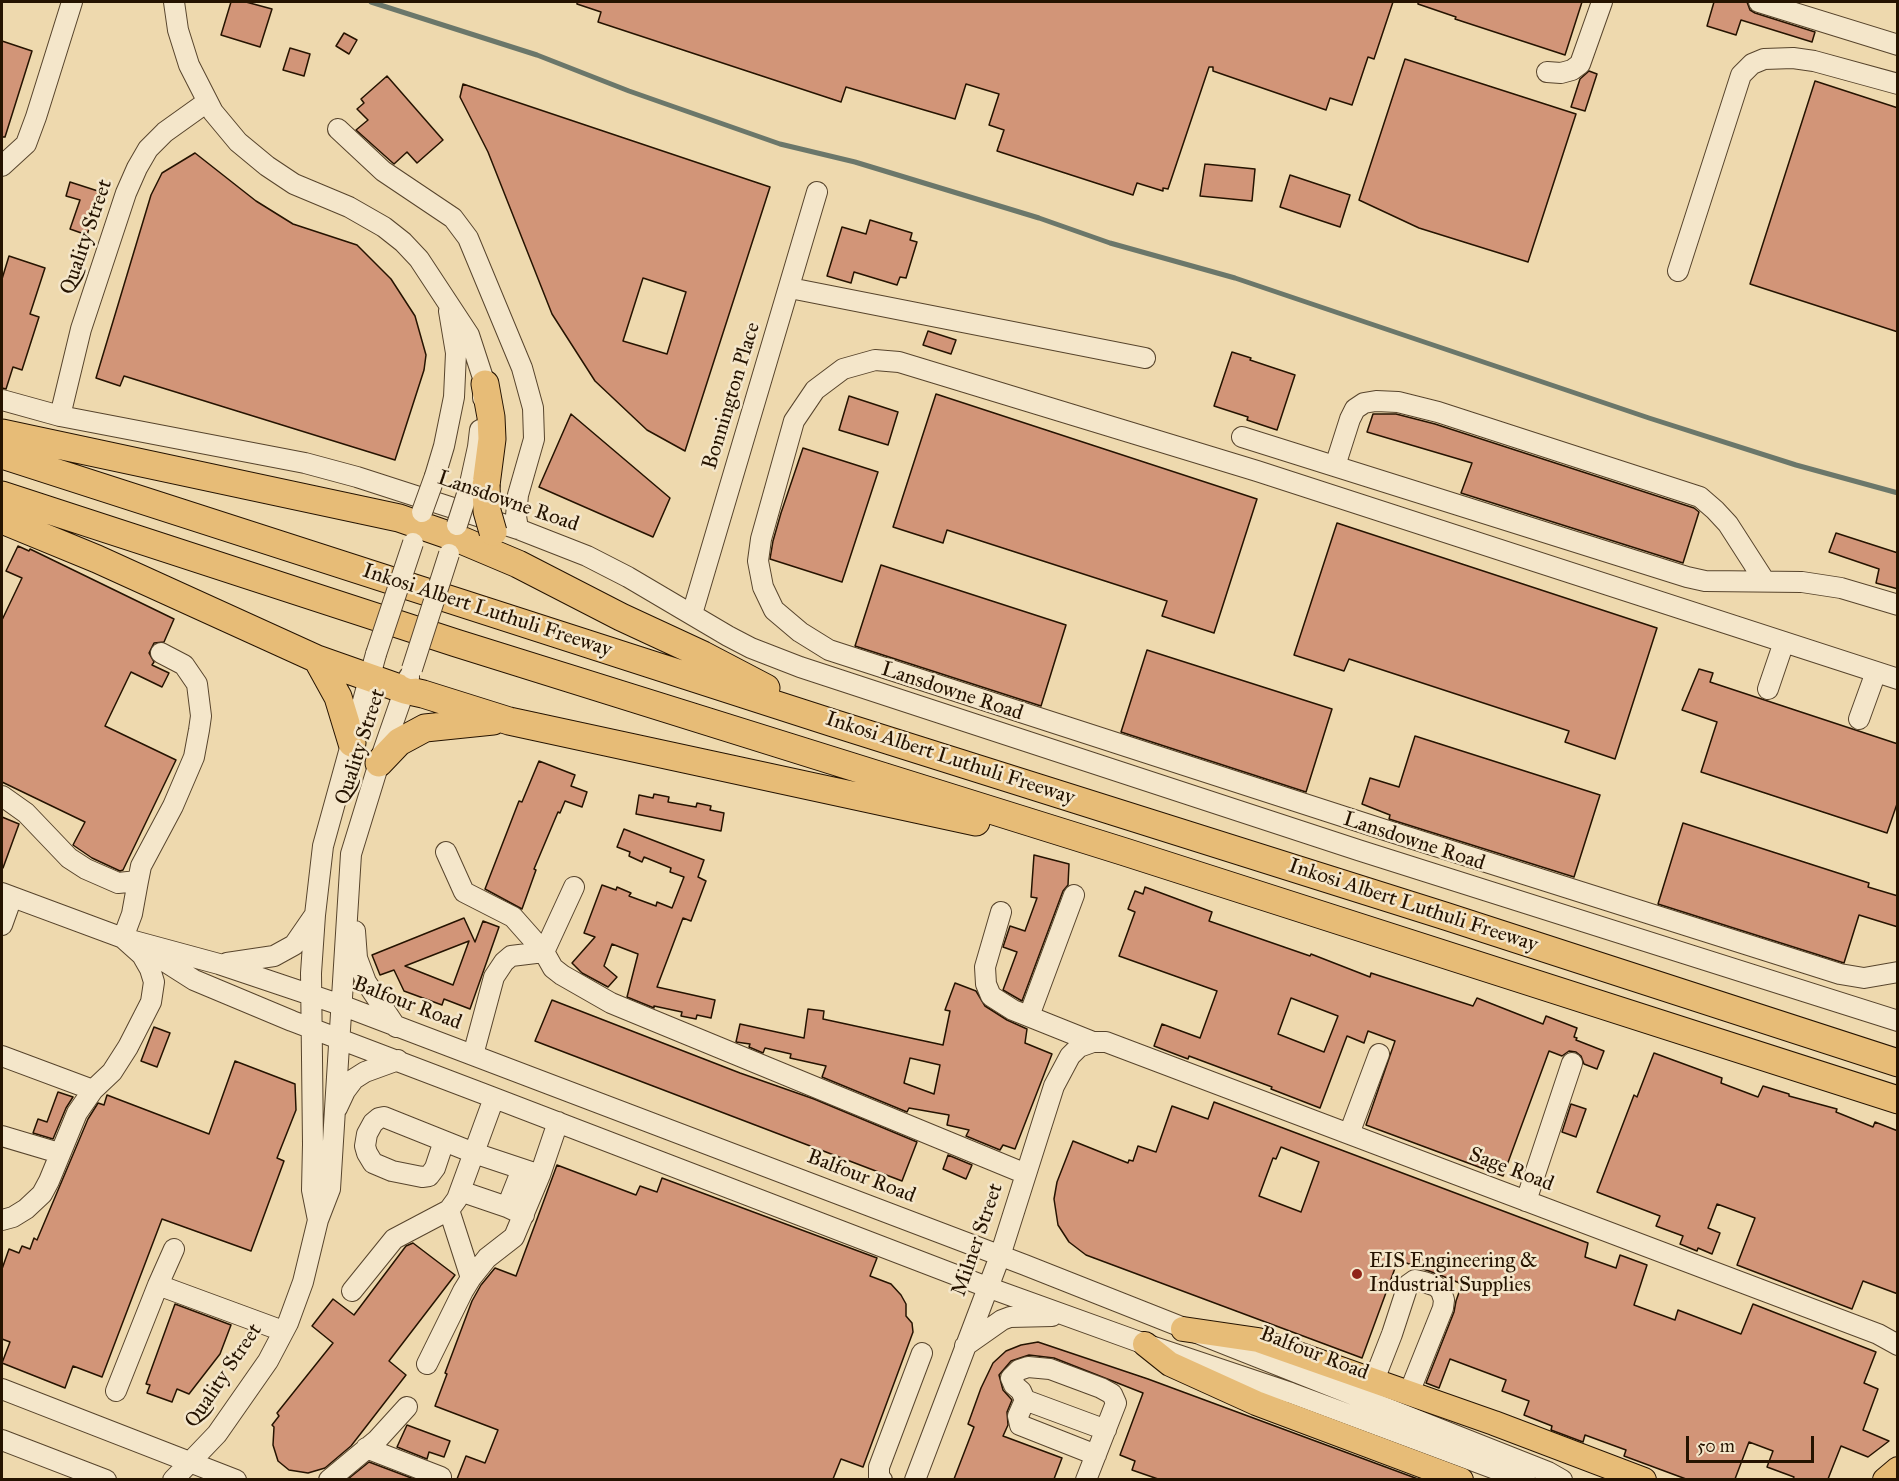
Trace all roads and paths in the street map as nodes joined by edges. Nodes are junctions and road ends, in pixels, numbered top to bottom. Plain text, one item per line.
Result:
1 (72, 2) edge
2 (174, 2) edge
3 (1602, 2) edge
4 (1759, 2) edge
5 (1898, 45) edge
6 (1547, 72) dead end
7 (1898, 84) edge
8 (207, 102) junction
9 (338, 129) dead end
10 (2, 166) edge
11 (818, 192) dead end
12 (1678, 271) dead end
13 (790, 288) junction
14 (448, 305) junction
15 (1145, 358) dead end
16 (484, 384) joint
17 (2, 400) edge
18 (60, 416) junction
19 (2, 433) edge
20 (1242, 437) dead end
21 (2, 455) edge
22 (1335, 466) junction
23 (477, 487) junction
24 (2, 495) edge
25 (2, 520) edge
26 (417, 527) junction
27 (506, 530) junction
28 (454, 538) junction
29 (519, 564) junction
30 (1764, 580) junction
31 (1898, 606) edge
32 (692, 614) junction
33 (1784, 642) junction
34 (161, 653) dead end
35 (317, 659) junction
36 (372, 666) junction
37 (1876, 672) junction
38 (1898, 679) edge
39 (408, 680) junction
40 (1768, 689) dead end
41 (1858, 719) dead end
42 (509, 721) junction
43 (833, 723) junction
44 (351, 742) junction
45 (379, 763) junction
46 (2, 796) edge
47 (446, 852) dead end
48 (1125, 852) junction
49 (349, 872) junction
50 (138, 881) junction
51 (574, 887) dead end
52 (7, 895) edge
53 (1074, 895) dead end
54 (1002, 912) dead end
55 (315, 915) junction
56 (2, 925) edge
57 (129, 940) junction
58 (544, 952) junction
59 (219, 964) junction
60 (1898, 972) edge
61 (311, 994) junction
62 (341, 1005) junction
63 (1029, 1016) junction
64 (1898, 1022) edge
65 (396, 1027) junction
66 (311, 1028) junction
67 (339, 1038) junction
68 (1100, 1042) junction
69 (1379, 1054) dead end
70 (2, 1056) edge
71 (473, 1056) junction
72 (398, 1060) junction
73 (1572, 1063) dead end
74 (1898, 1064) edge
75 (93, 1090) junction
76 (494, 1098) junction
77 (1898, 1100) edge
78 (334, 1113) junction
79 (558, 1122) junction
80 (661, 1126) junction
81 (1349, 1134) junction
82 (2, 1136) edge
83 (444, 1141) dead end
84 (59, 1153) junction
85 (474, 1153) junction
86 (650, 1157) junction
87 (531, 1172) junction
88 (1026, 1174) junction
89 (460, 1191) junction
90 (1526, 1201) junction
91 (449, 1210) junction
92 (515, 1211) junction
93 (2, 1220) edge
94 (318, 1220) junction
95 (174, 1249) dead end
96 (1000, 1256) junction
97 (471, 1278) junction
98 (158, 1285) junction
99 (987, 1287) junction
100 (352, 1291) dead end
101 (1081, 1319) junction
102 (1183, 1329) junction
103 (283, 1331) junction
104 (1145, 1344) junction
105 (1898, 1345) edge
106 (965, 1346) junction
107 (922, 1353) dead end
108 (427, 1364) dead end
109 (1374, 1380) junction
110 (2, 1389) edge
111 (116, 1391) dead end
112 (1409, 1393) junction
113 (1025, 1400) junction
114 (407, 1407) dead end
115 (1106, 1430) junction
116 (2, 1440) edge
117 (366, 1448) junction
118 (1096, 1455) junction
119 (189, 1463) junction
120 (1898, 1469) edge
121 (441, 1477) dead end
122 (106, 1479) edge
123 (173, 1479) edge
124 (236, 1479) edge
125 (329, 1479) edge
126 (882, 1479) edge
127 (919, 1479) edge
128 (1086, 1479) edge
129 (1461, 1479) edge
130 (1525, 1479) edge
131 (1562, 1479) edge
132 (1644, 1479) edge
133 (1885, 1479) edge

1 - 10 street
2 - 8 street, Quality Street
3 - 6 street
4 - 5 street
7 - 12 street
8 - 14 street, Quality Street
8 - 18 street, Quality Street
9 - 27 street
11 - 13 street, Bonnington Place
13 - 15 street
13 - 32 street, Bonnington Place
14 - 16 street, Quality Street
14 - 26 street, Quality Street, bridge
16 - 23 highway
17 - 18 street, Lansdowne Road
18 - 27 street, Lansdowne Road
19 - 26 highway
20 - 22 street
21 - 43 highway, Inkosi Albert Luthuli Freeway
22 - 30 street
22 - 30 street
23 - 27 highway, bridge
23 - 28 street, Quality Street, bridge
24 - 48 highway, Inkosi Albert Luthuli Freeway
25 - 35 highway
26 - 28 highway
26 - 36 street, Quality Street, bridge
27 - 29 highway
27 - 32 street, Lansdowne Road
28 - 29 highway
28 - 39 street, Quality Street, bridge
29 - 43 highway
30 - 31 street
32 - 64 street, Lansdowne Road
33 - 37 street
33 - 40 street
33 - 60 street
34 - 50 street
35 - 36 highway
35 - 44 highway
36 - 39 highway
36 - 44 street, Quality Street
37 - 38 street
37 - 41 street
39 - 42 highway
39 - 45 street, Quality Street
42 - 45 highway
42 - 48 highway
43 - 74 highway, Inkosi Albert Luthuli Freeway
44 - 55 street, Quality Street
45 - 49 street, Quality Street
46 - 50 street
47 - 58 street
48 - 77 highway, Inkosi Albert Luthuli Freeway
49 - 62 street, Quality Street
49 - 65 street
50 - 57 street
51 - 58 street
52 - 56 street
52 - 57 street, Balfour Road
53 - 63 street
54 - 63 street, Sage Road
55 - 59 street
55 - 61 street, Quality Street
57 - 59 street, Balfour Road
57 - 66 street, Balfour Road
57 - 75 street
58 - 71 street
58 - 88 street
59 - 61 street, Balfour Road
61 - 62 street, Balfour Road
61 - 66 street, Quality Street
62 - 65 street, Balfour Road
62 - 67 street, Quality Street
63 - 68 street, Sage Road
65 - 71 street, Balfour Road
66 - 67 street, Balfour Road
66 - 94 street, Quality Street
67 - 72 street, Balfour Road
67 - 78 street, Quality Street
68 - 81 street, Sage Road
68 - 88 street, Milner Street
69 - 81 street
70 - 75 street
71 - 80 street, Balfour Road
72 - 76 street, Balfour Road
72 - 78 street
73 - 90 street
75 - 84 street
76 - 79 street, Balfour Road
76 - 85 street
78 - 94 street, Quality Street
79 - 86 street, Balfour Road
79 - 87 street
80 - 86 street
80 - 96 street, Balfour Road
81 - 90 street, Sage Road
82 - 84 street
83 - 85 street
84 - 93 street
85 - 87 street
85 - 89 street
86 - 99 street, Balfour Road
87 - 92 street
88 - 96 street, Milner Street
89 - 91 street
89 - 92 street
90 - 105 street, Sage Road
91 - 97 street
91 - 100 street
92 - 97 street
94 - 103 street, Quality Street
95 - 98 street
96 - 99 street, Milner Street
96 - 102 street, Balfour Road
97 - 108 street
98 - 103 street
98 - 111 street
99 - 101 street, Balfour Road
99 - 106 street, Milner Street
101 - 104 street, Balfour Road
101 - 106 street
102 - 109 main road
102 - 131 street, Balfour Road
103 - 119 street, Quality Street
104 - 129 main road
104 - 130 street, Balfour Road
106 - 127 street, Milner Street
107 - 126 street
109 - 112 main road
109 - 112 street
110 - 119 street
112 - 132 main road
113 - 115 street
113 - 115 street
113 - 118 street
114 - 117 street
115 - 118 street
116 - 122 street
117 - 121 street
117 - 125 street
118 - 128 street
119 - 123 street, Quality Street
119 - 124 street
120 - 133 main road

